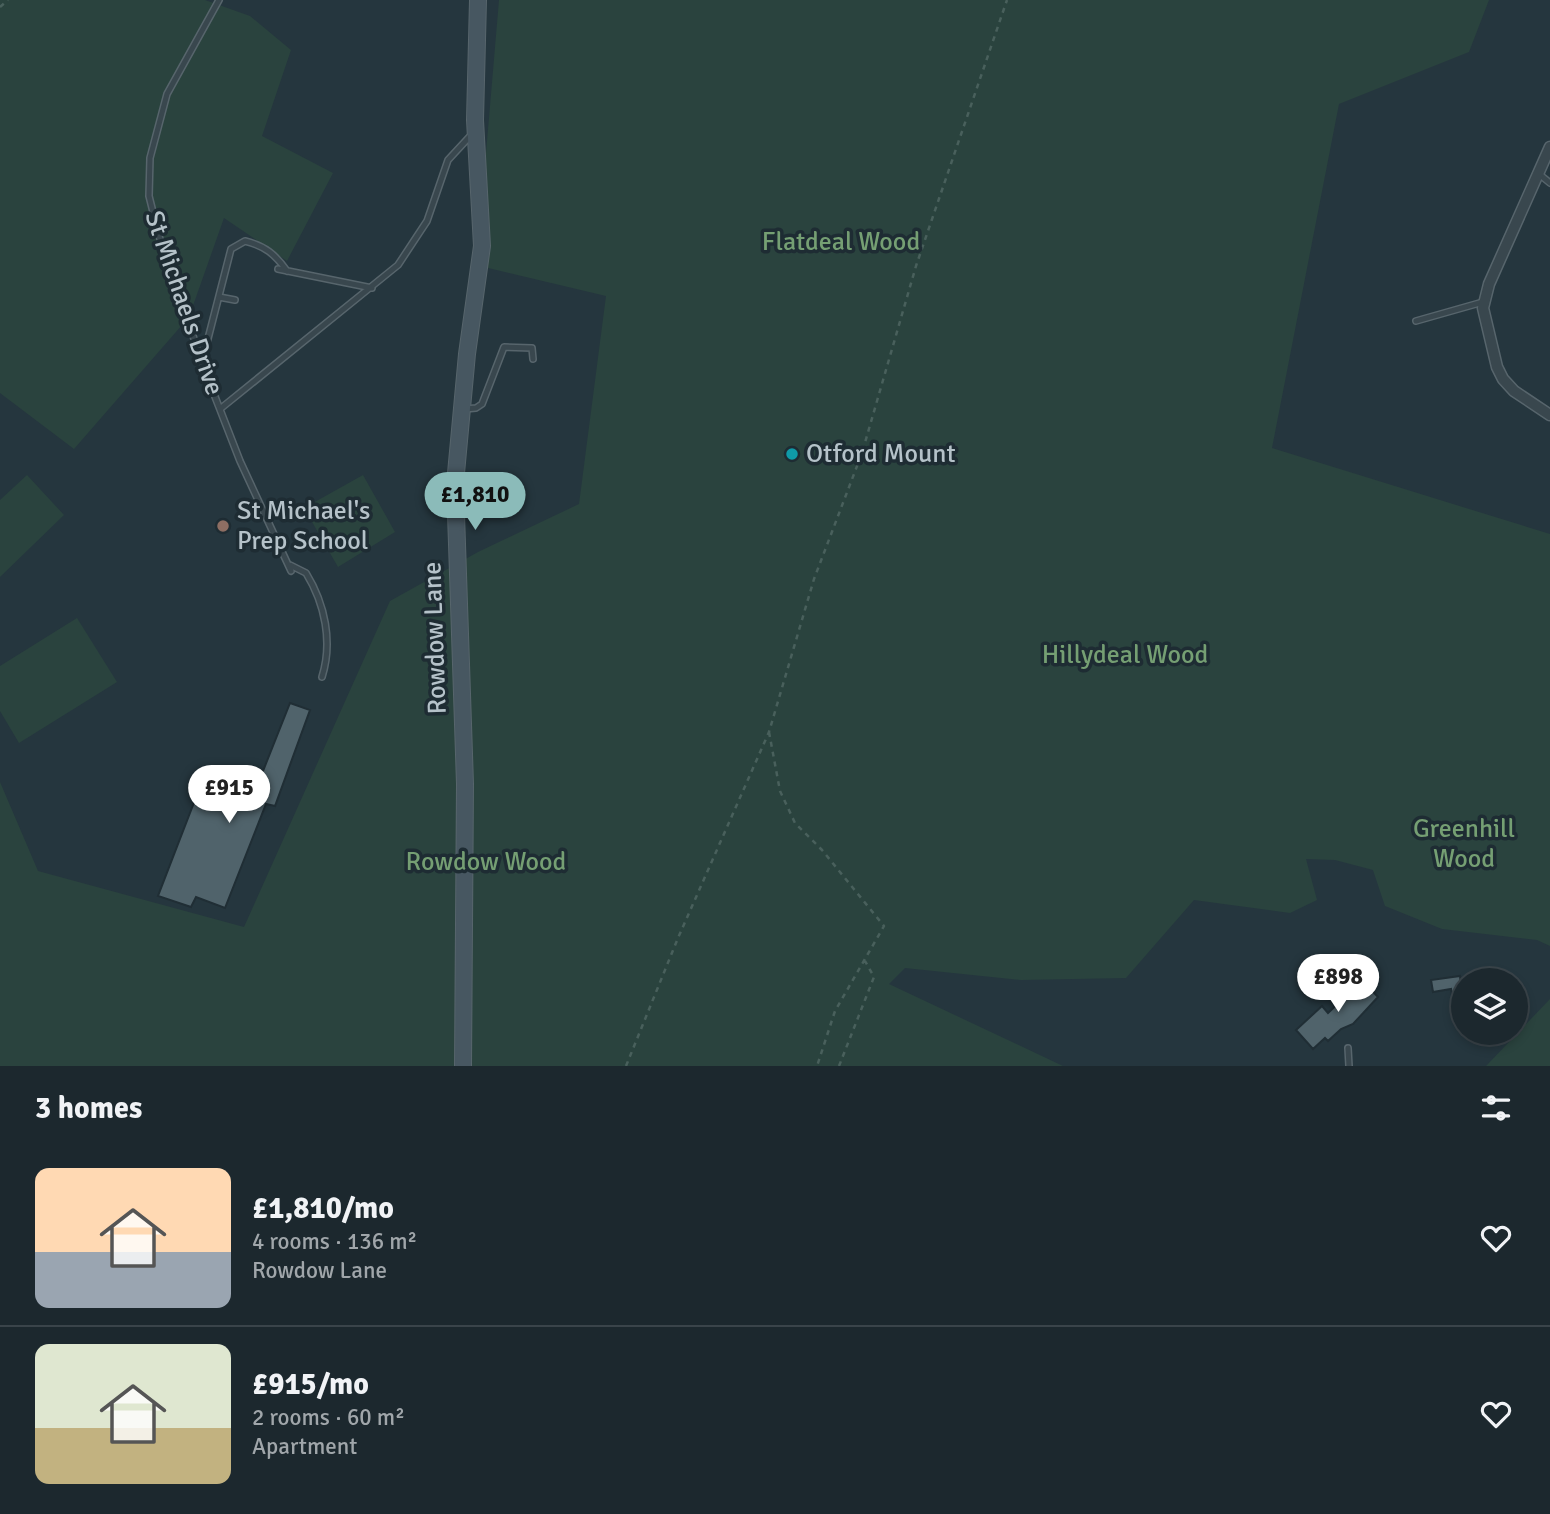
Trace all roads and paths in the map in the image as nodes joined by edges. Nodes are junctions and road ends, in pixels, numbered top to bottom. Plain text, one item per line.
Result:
1 (8, 0) edge
2 (219, 0) edge
3 (478, 0) edge
4 (1007, 0) edge
5 (0, 7) edge
6 (475, 131) junction
7 (1550, 147) edge
8 (1538, 173) junction
9 (1550, 183) edge
10 (278, 269) dead end
11 (287, 271) junction
12 (372, 288) junction
13 (219, 297) junction
14 (234, 300) dead end
15 (1483, 302) junction
16 (1416, 321) dead end
17 (533, 359) dead end
18 (202, 362) junction
19 (220, 409) junction
20 (462, 409) junction
21 (1550, 415) edge
22 (322, 677) dead end
23 (769, 732) junction
24 (865, 961) junction
25 (1348, 1048) dead end
26 (463, 1066) edge
27 (626, 1066) edge
28 (817, 1066) edge
29 (839, 1066) edge
30 (1349, 1066) edge

1 - 5 path
2 - 18 lane, St Michaels Drive
3 - 6 street, Rowdow Lane
4 - 23 path
6 - 12 lane
6 - 20 street, Rowdow Lane
7 - 8 street
8 - 9 lane
8 - 15 street
10 - 11 lane
11 - 12 lane
11 - 13 lane
12 - 19 lane
13 - 14 lane
13 - 18 lane
15 - 16 lane
15 - 21 street
17 - 20 lane
18 - 19 lane, St Michaels Drive
19 - 22 lane, St Michaels Drive
20 - 26 street, Rowdow Lane
23 - 24 path
23 - 27 path
24 - 28 path
24 - 29 path
25 - 30 lane

